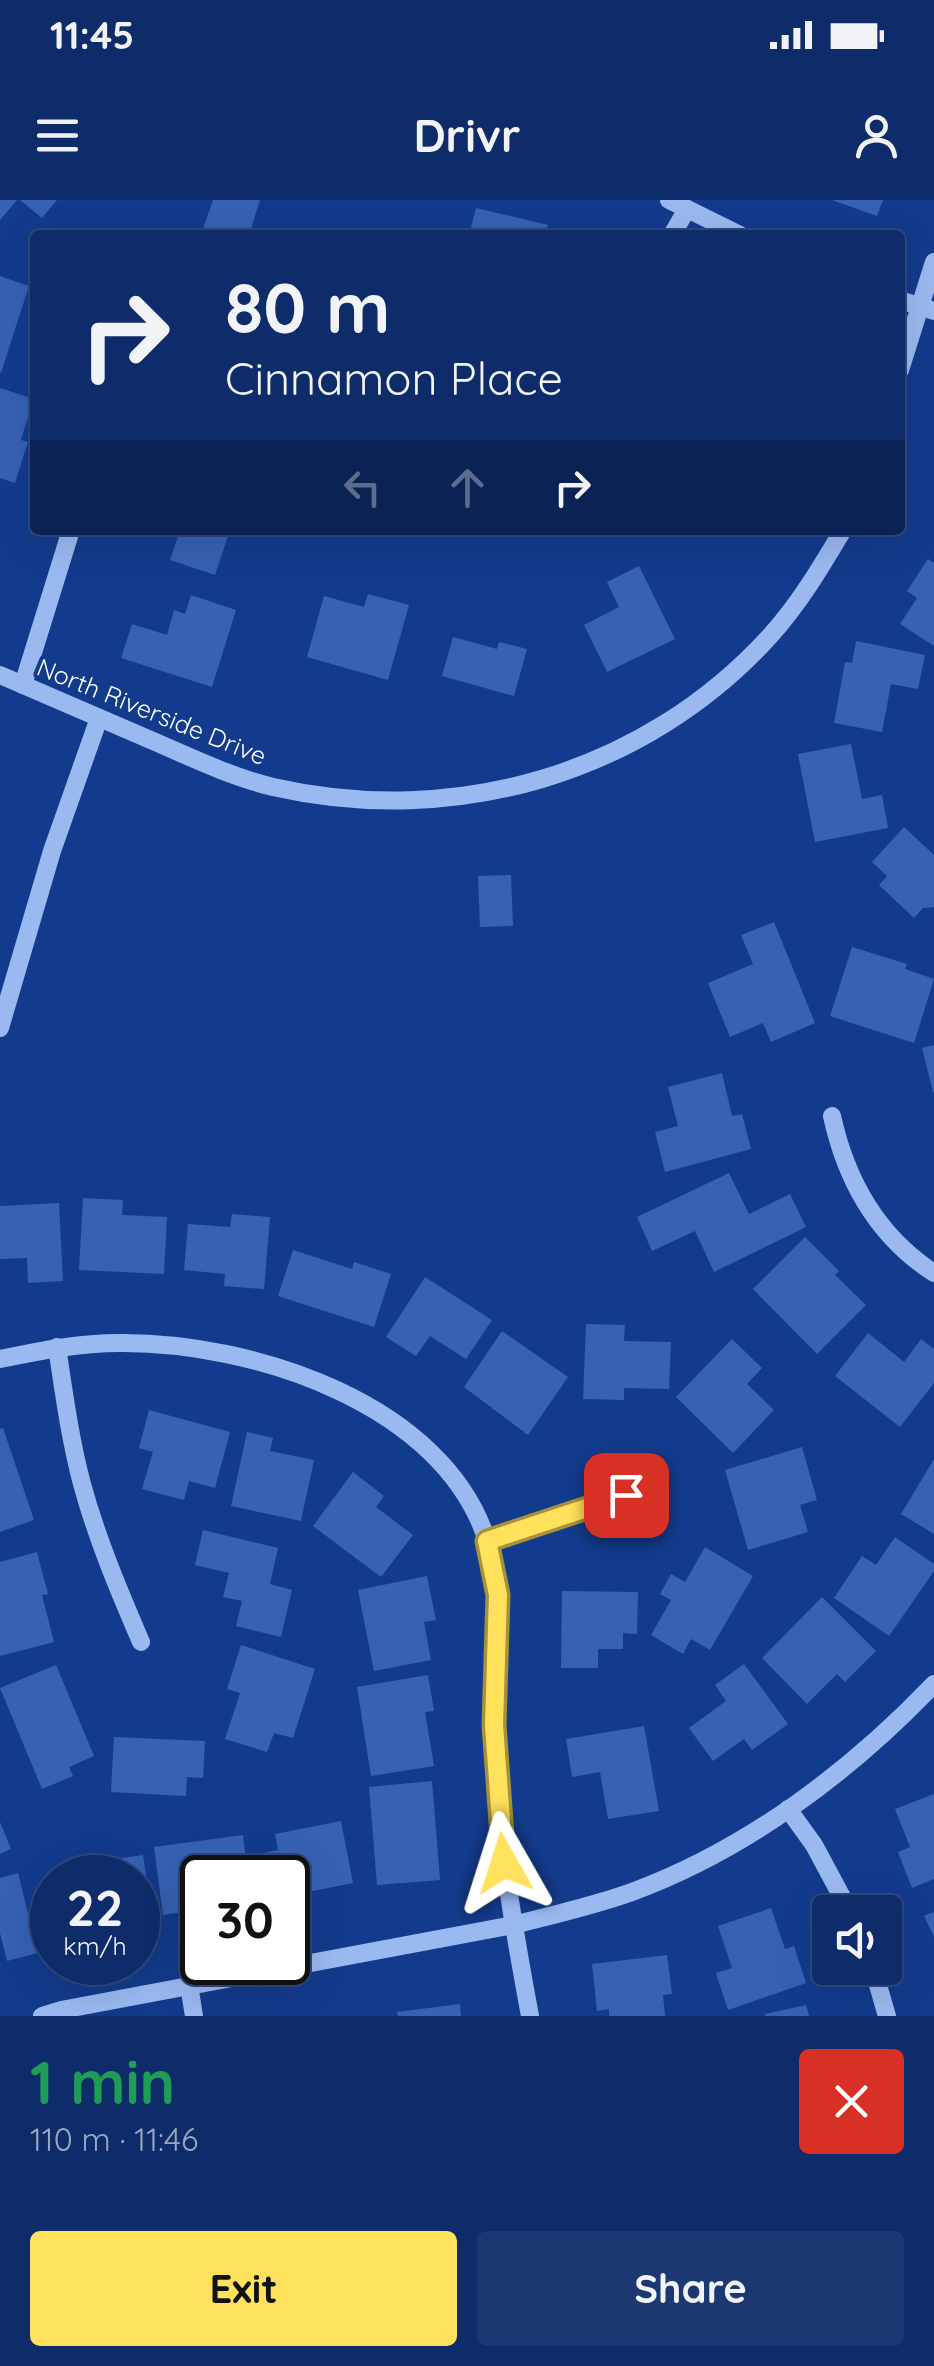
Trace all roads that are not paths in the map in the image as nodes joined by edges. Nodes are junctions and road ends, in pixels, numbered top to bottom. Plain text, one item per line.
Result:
1 (669, 200) edge
2 (686, 209) junction
3 (675, 230) edge
4 (730, 230) edge
5 (934, 262) edge
6 (927, 308) edge
7 (905, 359) edge
8 (69, 535) edge
9 (840, 535) edge
10 (0, 675) edge
11 (23, 685) junction
12 (99, 718) junction
13 (0, 1028) edge
14 (832, 1116) dead end
15 (934, 1273) edge
16 (57, 1348) junction
17 (0, 1359) edge
18 (626, 1495) dead end
19 (487, 1541) junction
20 (142, 1642) dead end
21 (934, 1684) edge
22 (788, 1810) junction
23 (841, 1895) edge
24 (514, 1925) junction
25 (310, 1963) edge
26 (189, 1985) joint
27 (878, 1985) edge
28 (42, 2016) edge
29 (194, 2016) edge
30 (530, 2016) edge
31 (887, 2016) edge

1 - 2 street
2 - 3 street
2 - 4 street
5 - 6 street
6 - 7 street
8 - 11 street
9 - 12 street, North Riverside Drive
10 - 11 street, North Riverside Drive
11 - 12 street, North Riverside Drive
12 - 13 street
14 - 15 street
16 - 17 street
16 - 19 street
16 - 20 street
18 - 19 street
19 - 24 street
21 - 22 street
22 - 23 street
22 - 24 street
24 - 25 street
24 - 30 street
26 - 28 street
26 - 29 street
27 - 31 street

